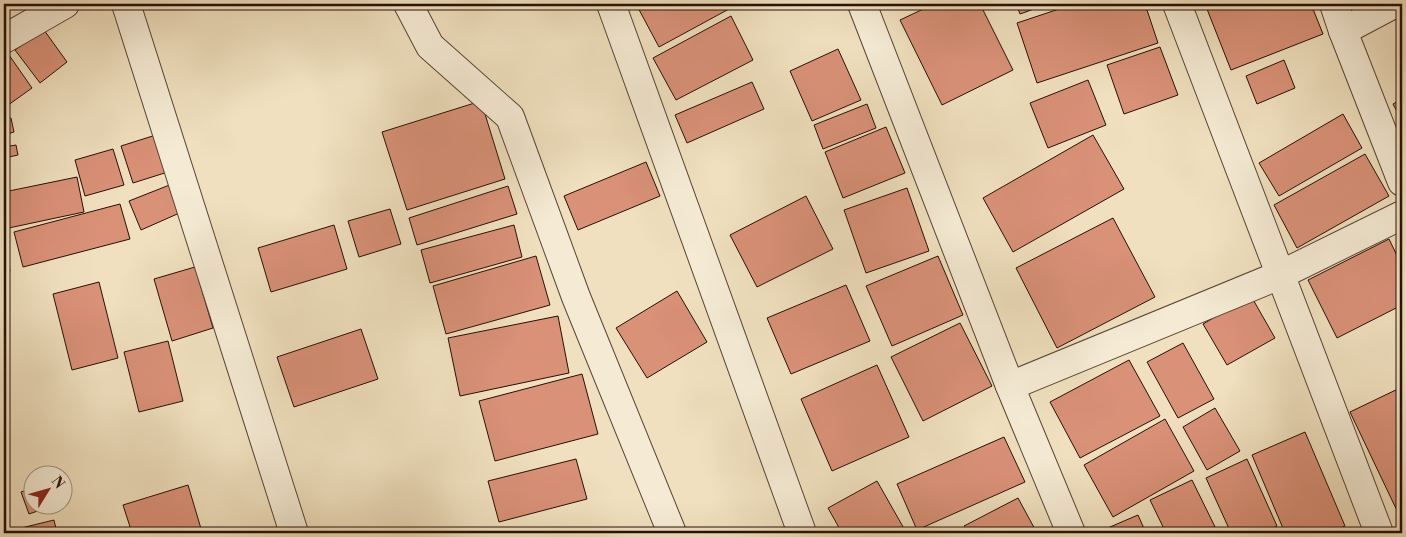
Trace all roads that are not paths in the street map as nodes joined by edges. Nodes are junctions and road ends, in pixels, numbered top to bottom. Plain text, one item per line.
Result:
1 (66, 4) edge
2 (126, 4) edge
3 (408, 4) edge
4 (611, 4) edge
5 (862, 4) edge
6 (1177, 4) edge
7 (1334, 4) edge
8 (1394, 4) edge
9 (1343, 31) junction
10 (4, 39) edge
11 (1402, 182) edge
12 (1402, 215) edge
13 (1280, 275) junction
14 (1010, 386) junction
15 (294, 533) edge
16 (672, 533) edge
17 (802, 533) edge
18 (1071, 533) edge
19 (1380, 533) edge

1 - 10 street
2 - 15 street
3 - 16 street
4 - 17 street
5 - 14 street
6 - 13 street
7 - 9 street
8 - 9 street
9 - 11 street
12 - 13 street
13 - 14 street
13 - 19 street
14 - 18 street

